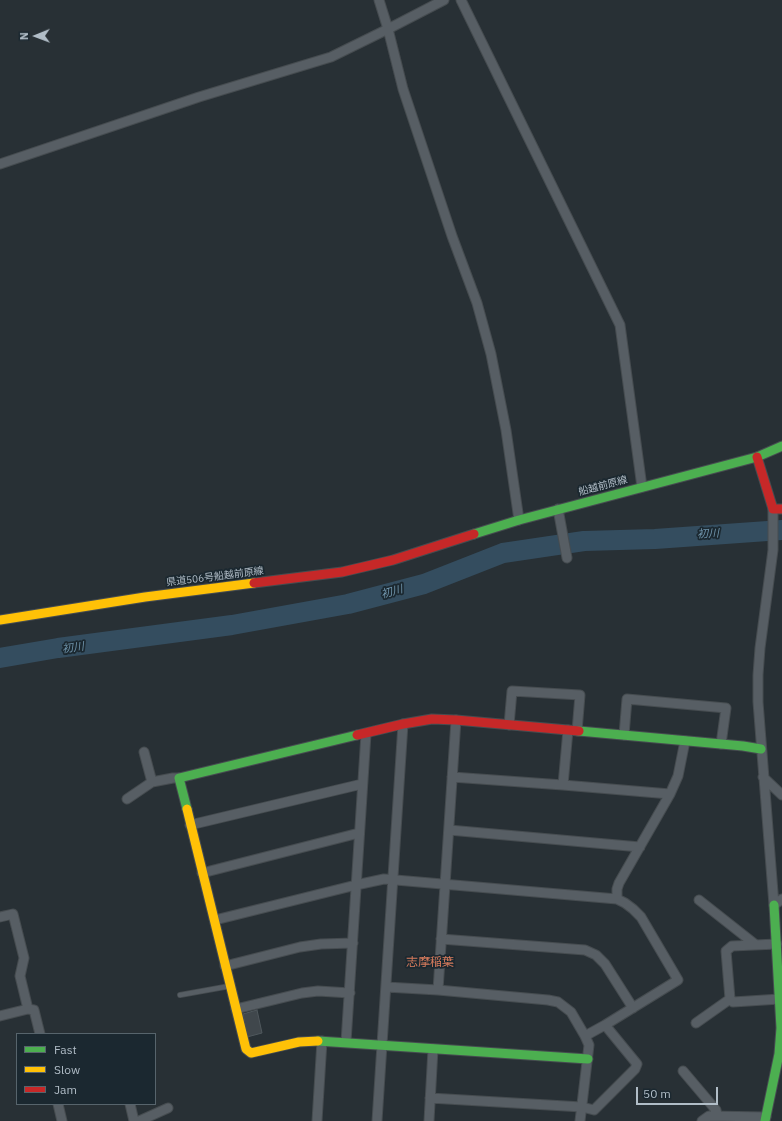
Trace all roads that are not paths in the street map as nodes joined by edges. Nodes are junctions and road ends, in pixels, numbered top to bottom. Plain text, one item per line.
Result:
1 (379, 0) edge
2 (444, 0) edge
3 (461, 0) edge
4 (388, 29) junction
5 (0, 164) edge
6 (782, 446) edge
7 (757, 457) junction
8 (642, 487) junction
9 (558, 509) junction
10 (778, 509) edge
11 (519, 520) junction
12 (430, 548) joint
13 (567, 558) dead end
14 (0, 620) edge
15 (456, 720) junction
16 (403, 724) junction
17 (509, 725) junction
18 (572, 730) junction
19 (366, 734) junction
20 (624, 735) junction
21 (685, 741) junction
22 (721, 744) junction
23 (761, 749) junction
24 (145, 755) dead end
25 (452, 777) junction
26 (763, 777) junction
27 (179, 778) junction
28 (152, 782) junction
29 (362, 784) junction
30 (563, 785) junction
31 (670, 794) junction
32 (782, 795) edge
33 (127, 800) dead end
34 (190, 825) junction
35 (449, 830) junction
36 (359, 833) junction
37 (640, 847) junction
38 (202, 872) junction
39 (393, 879) junction
40 (445, 884) junction
41 (356, 885) junction
42 (617, 899) junction
43 (782, 899) edge
44 (699, 900) dead end
45 (774, 905) junction
46 (0, 917) edge
47 (214, 920) junction
48 (441, 939) junction
49 (353, 943) junction
50 (777, 944) junction
51 (756, 945) junction
52 (225, 966) junction
53 (230, 986) junction
54 (386, 986) junction
55 (438, 990) junction
56 (350, 993) junction
57 (180, 995) dead end
58 (780, 998) junction
59 (730, 999) junction
60 (633, 1008) junction
61 (28, 1009) junction
62 (236, 1009) junction
63 (0, 1016) edge
64 (696, 1023) dead end
65 (606, 1025) junction
66 (40, 1033) edge
67 (586, 1036) junction
68 (322, 1041) junction
69 (346, 1042) junction
70 (382, 1046) junction
71 (433, 1049) junction
72 (588, 1059) junction
73 (683, 1071) dead end
74 (430, 1098) junction
75 (58, 1105) edge
76 (130, 1105) edge
77 (582, 1107) junction
78 (168, 1108) dead end
79 (717, 1116) junction
80 (765, 1119) edge
81 (62, 1121) edge
82 (134, 1121) edge
83 (139, 1121) edge
84 (318, 1121) edge
85 (377, 1121) edge
86 (429, 1121) edge
87 (580, 1121) edge
88 (702, 1121) edge

1 - 4 street
2 - 4 street
3 - 8 street
4 - 5 street
4 - 11 street
6 - 7 street, 船越前原線
7 - 8 street, 船越前原線
7 - 10 street
8 - 9 street, 船越前原線
9 - 11 street, 船越前原線
9 - 13 street
10 - 23 street
11 - 12 street, 船越前原線
12 - 14 street, 県道506号船越前原線
15 - 16 street
15 - 17 street
15 - 25 street
16 - 19 street
16 - 39 street
17 - 18 street
17 - 18 street
18 - 20 street
18 - 30 street
19 - 27 street
19 - 29 street
20 - 21 street
20 - 22 street
21 - 22 street
21 - 31 street
22 - 23 street
23 - 26 street
24 - 28 street
25 - 30 street
25 - 35 street
26 - 32 street
26 - 45 street
27 - 28 street
27 - 34 street
28 - 33 street
29 - 34 street
29 - 36 street
30 - 31 street
31 - 37 street
34 - 38 street
35 - 37 street
35 - 40 street
36 - 38 street
36 - 41 street
37 - 42 street
38 - 47 street
39 - 40 street
39 - 41 street
39 - 54 street
40 - 42 street
40 - 48 street
41 - 47 street
41 - 49 street
42 - 60 street
43 - 45 street
44 - 51 street
45 - 50 street
46 - 61 street
47 - 52 street
48 - 55 street
48 - 60 street
49 - 52 street
49 - 56 street
50 - 51 street
50 - 58 street
51 - 59 street
52 - 53 street
53 - 57 lane
53 - 62 street
54 - 55 street
54 - 70 street
55 - 67 street
56 - 62 street
56 - 69 street
58 - 59 street
58 - 80 street
59 - 64 street
60 - 65 street
61 - 63 street
61 - 66 street
62 - 68 street
65 - 67 street
65 - 77 street
67 - 72 street
68 - 69 street
68 - 84 street
69 - 70 street
70 - 71 street
70 - 85 street
71 - 72 street
71 - 74 street
72 - 77 street
73 - 79 street
74 - 77 street
74 - 86 street
75 - 81 street
76 - 82 street
77 - 87 street
78 - 83 street
79 - 80 street
79 - 88 street

